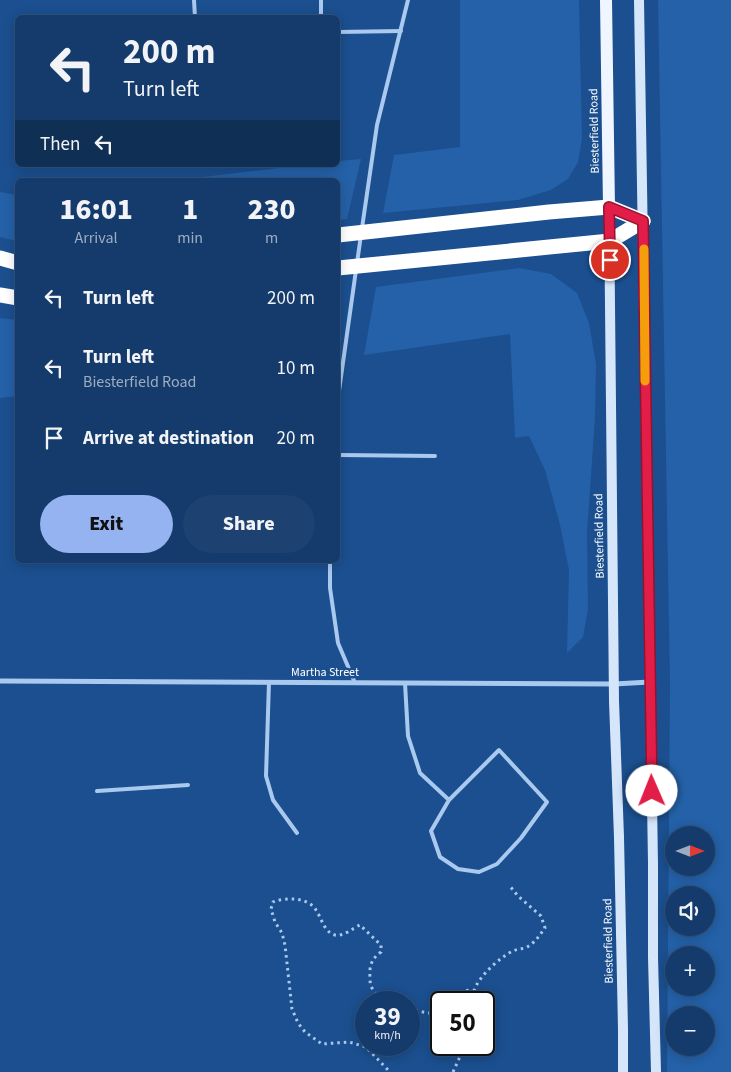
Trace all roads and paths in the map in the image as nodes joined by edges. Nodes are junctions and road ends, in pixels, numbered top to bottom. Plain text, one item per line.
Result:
1 (194, 0) edge
2 (321, 0) edge
3 (408, 0) edge
4 (606, 0) edge
5 (639, 0) edge
6 (195, 15) edge
7 (321, 15) edge
8 (400, 30) junction
9 (340, 32) edge
10 (609, 207) junction
11 (643, 221) junction
12 (340, 234) edge
13 (610, 241) junction
14 (0, 258) edge
15 (15, 262) edge
16 (340, 268) edge
17 (0, 295) edge
18 (15, 298) edge
19 (340, 384) edge
20 (340, 455) edge
21 (435, 456) dead end
22 (330, 563) edge
23 (0, 681) edge
24 (269, 682) junction
25 (650, 682) junction
26 (355, 683) junction
27 (405, 683) junction
28 (614, 684) junction
29 (188, 785) dead end
30 (97, 791) dead end
31 (449, 800) junction
32 (297, 833) dead end
33 (508, 885) dead end
34 (374, 991) edge
35 (466, 991) edge
36 (474, 991) joint
37 (355, 1044) edge
38 (374, 1056) edge
39 (460, 1056) edge
40 (390, 1072) edge
41 (453, 1072) edge
42 (623, 1072) edge
43 (656, 1072) edge

1 - 6 lane
2 - 7 lane
3 - 8 lane
4 - 10 main road, Biesterfield Road
5 - 11 main road
8 - 9 lane
8 - 19 lane
10 - 11 highway
10 - 12 highway
10 - 13 main road, Biesterfield Road
11 - 13 highway
11 - 25 main road
13 - 16 highway
13 - 28 main road, Biesterfield Road
14 - 15 highway
17 - 18 highway
20 - 21 lane
22 - 26 lane
23 - 24 street, Martha Street
24 - 26 street, Martha Street
24 - 32 lane
25 - 28 street, Martha Street
25 - 43 main road
26 - 27 street, Martha Street
27 - 28 street, Martha Street
27 - 31 lane
28 - 42 main road, Biesterfield Road
29 - 30 lane
31 - 31 lane
33 - 36 path
34 - 37 path
35 - 36 path
38 - 40 path
39 - 41 path

